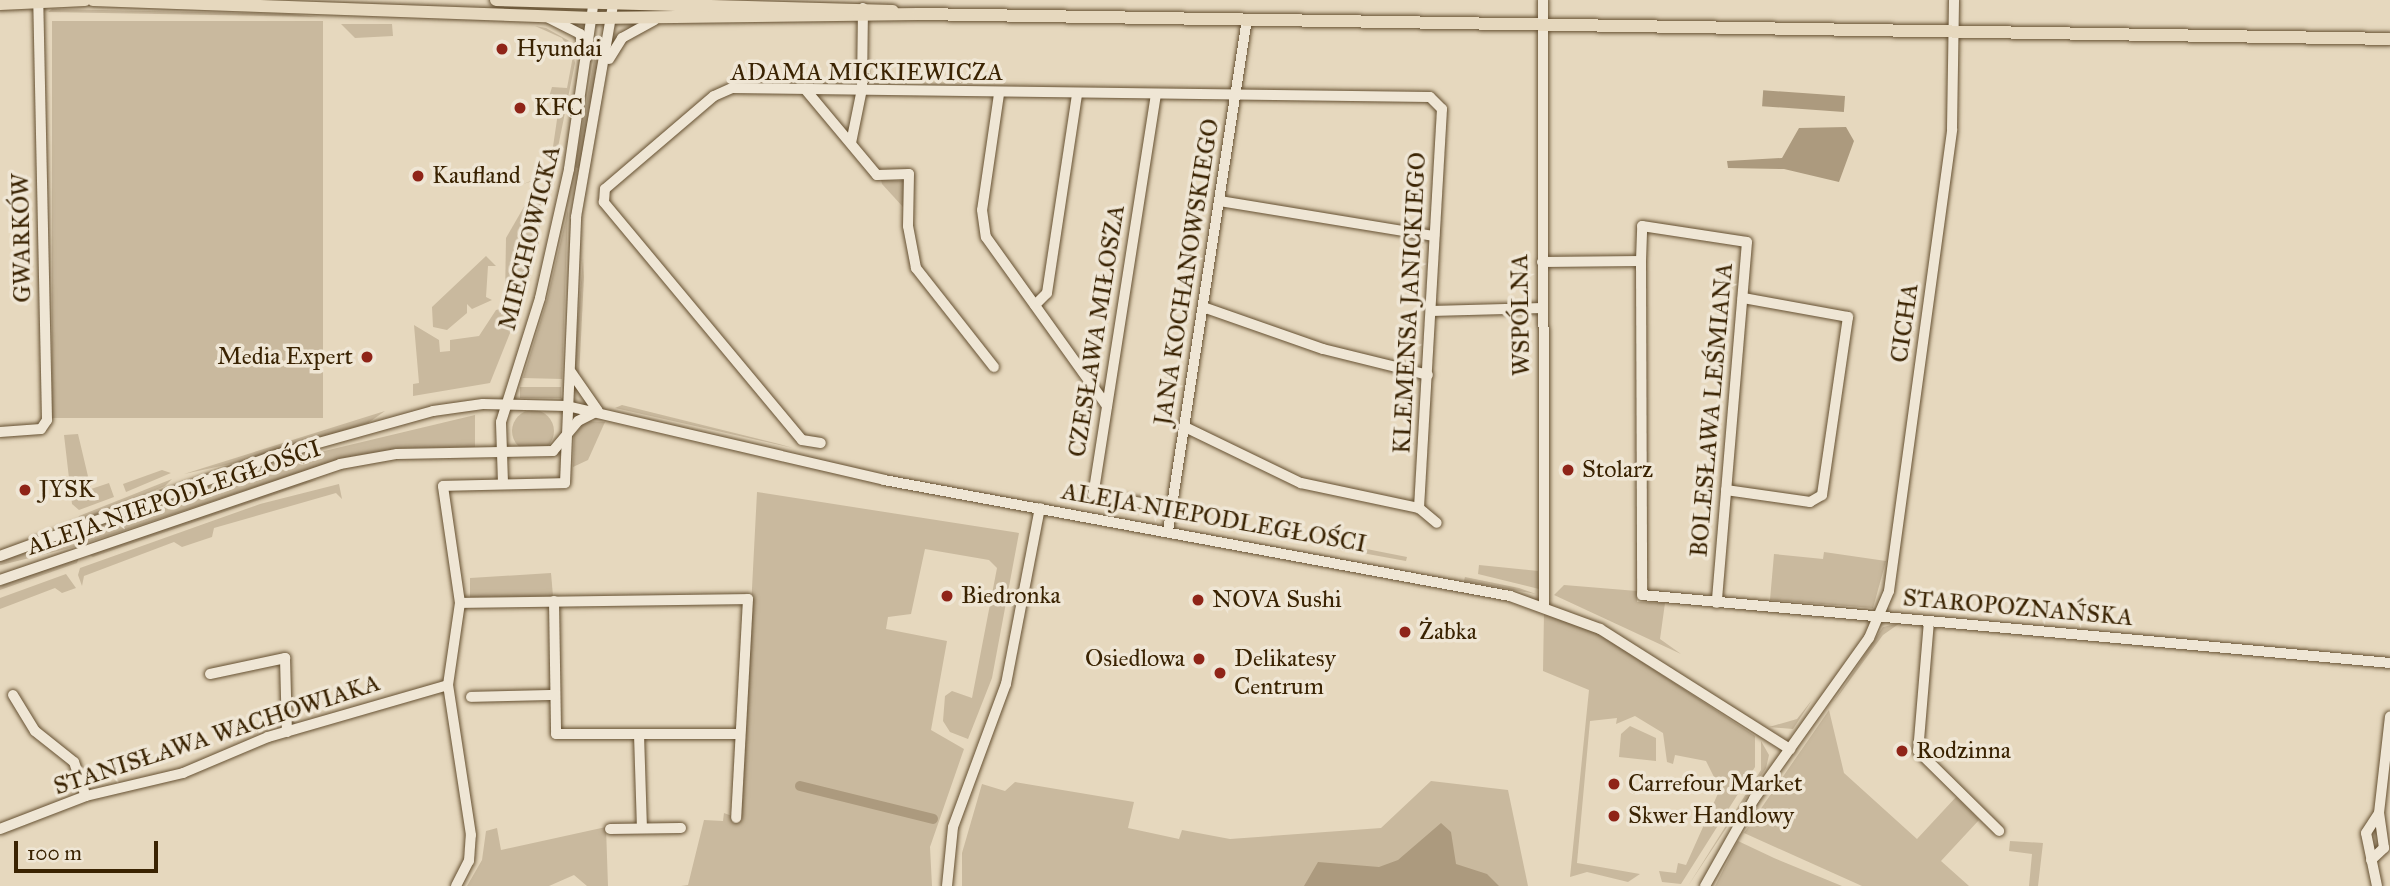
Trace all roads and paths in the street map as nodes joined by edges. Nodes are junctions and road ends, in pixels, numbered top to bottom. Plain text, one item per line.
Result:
1 (85, 0) edge
2 (93, 0) edge
3 (302, 0) edge
4 (496, 0) edge
5 (1543, 0) edge
6 (1954, 0) edge
7 (594, 1) edge
8 (614, 1) edge
9 (282, 3) junction
10 (0, 4) edge
11 (38, 4) junction
12 (863, 12) junction
13 (547, 18) junction
14 (594, 18) junction
15 (612, 19) junction
16 (655, 19) junction
17 (1247, 19) junction
18 (1540, 24) junction
19 (1954, 31) junction
20 (2390, 39) edge
21 (589, 64) junction
22 (603, 76) junction
23 (805, 89) junction
24 (862, 89) junction
25 (999, 93) junction
26 (1077, 94) junction
27 (1156, 94) junction
28 (1236, 96) junction
29 (1436, 103) joint
30 (851, 143) junction
31 (1220, 201) junction
32 (1434, 236) junction
33 (1641, 261) junction
34 (1542, 262) junction
35 (1743, 298) junction
36 (1035, 305) junction
37 (1203, 307) junction
38 (1542, 308) junction
39 (1431, 310) junction
40 (568, 365) junction
41 (994, 367) dead end
42 (1427, 375) junction
43 (507, 404) junction
44 (567, 406) junction
45 (1107, 406) junction
46 (597, 411) junction
47 (1185, 427) junction
48 (0, 432) edge
49 (565, 439) junction
50 (802, 440) junction
51 (821, 443) dead end
52 (501, 452) junction
53 (796, 460) junction
54 (503, 483) junction
55 (1726, 490) junction
56 (1040, 508) junction
57 (1172, 508) junction
58 (1419, 508) junction
59 (1437, 523) dead end
60 (1168, 531) junction
61 (0, 556) edge
62 (0, 580) edge
63 (554, 601) junction
64 (460, 603) junction
65 (1717, 603) junction
66 (1544, 606) junction
67 (1880, 617) junction
68 (1929, 621) junction
69 (2390, 663) edge
70 (210, 674) dead end
71 (448, 685) junction
72 (13, 695) dead end
73 (555, 695) junction
74 (471, 696) dead end
75 (2390, 718) edge
76 (287, 732) junction
77 (639, 734) junction
78 (740, 734) junction
79 (1790, 750) junction
80 (86, 796) junction
81 (2379, 813) junction
82 (736, 818) dead end
83 (642, 828) junction
84 (681, 828) dead end
85 (0, 829) edge
86 (610, 829) dead end
87 (1999, 831) dead end
88 (2371, 860) junction
89 (456, 886) edge
90 (947, 886) edge
91 (1705, 886) edge
92 (2377, 886) edge

1 - 11 main road
2 - 9 main road
3 - 9 main road
4 - 7 main road
5 - 18 street, WSPÓLNA
6 - 19 street, CICHA
7 - 8 main road
7 - 14 street, MIECHOWICKA
8 - 12 main road
8 - 15 street, MIECHOWICKA
9 - 13 main road
10 - 11 main road
11 - 48 street, GWARKÓW
12 - 16 main road
12 - 17 main road
12 - 24 street
13 - 14 main road
13 - 21 street
14 - 15 main road
14 - 21 street, MIECHOWICKA
15 - 16 main road
15 - 22 street, MIECHOWICKA
16 - 22 street
17 - 18 main road
17 - 28 street, JANA KOCHANOWSKIEGO
18 - 19 main road
18 - 34 street, WSPÓLNA
19 - 20 main road
19 - 67 street, CICHA
21 - 43 street, MIECHOWICKA
22 - 40 street, MIECHOWICKA
23 - 24 street, ADAMA MICKIEWICZA
23 - 30 street
23 - 50 street, ADAMA MICKIEWICZA
24 - 25 street, ADAMA MICKIEWICZA
24 - 30 street
25 - 26 street, ADAMA MICKIEWICZA
25 - 36 street
26 - 27 street, ADAMA MICKIEWICZA
26 - 36 street
27 - 28 street, ADAMA MICKIEWICZA
27 - 45 street, CZESŁAWA MIŁOSZA
28 - 29 street, ADAMA MICKIEWICZA
28 - 31 street, JANA KOCHANOWSKIEGO
29 - 32 street, KLEMENSA JANICKIEGO
30 - 41 street
31 - 32 street
31 - 37 street, JANA KOCHANOWSKIEGO
32 - 39 street, KLEMENSA JANICKIEGO
33 - 34 street
33 - 35 street, BOLESŁAWA LEŚMIANA
33 - 65 street, STAROPOZNAŃSKA
34 - 38 street, WSPÓLNA
35 - 55 street, BOLESŁAWA LEŚMIANA
35 - 55 street
36 - 45 street
37 - 42 street
37 - 47 street, JANA KOCHANOWSKIEGO
38 - 39 street
38 - 66 street, WSPÓLNA
39 - 42 street, KLEMENSA JANICKIEGO
40 - 44 street, MIECHOWICKA
40 - 46 street
42 - 58 street, KLEMENSA JANICKIEGO
43 - 44 street, ALEJA NIEPODLEGŁOŚCI
43 - 52 street, MIECHOWICKA
43 - 61 street, ALEJA NIEPODLEGŁOŚCI
44 - 46 street, ALEJA NIEPODLEGŁOŚCI
44 - 49 street, MIECHOWICKA
45 - 57 street, CZESŁAWA MIŁOSZA
46 - 49 street, ALEJA NIEPODLEGŁOŚCI
46 - 53 street, ALEJA NIEPODLEGŁOŚCI
47 - 57 street, JANA KOCHANOWSKIEGO
47 - 58 street
49 - 52 street, ALEJA NIEPODLEGŁOŚCI
49 - 54 street, MIECHOWICKA
50 - 51 street
50 - 53 street
52 - 54 street, MIECHOWICKA
52 - 62 street, ALEJA NIEPODLEGŁOŚCI
53 - 56 street, ALEJA NIEPODLEGŁOŚCI
54 - 64 street
55 - 65 street, BOLESŁAWA LEŚMIANA
56 - 60 street, ALEJA NIEPODLEGŁOŚCI
56 - 90 street
57 - 60 street, JANA KOCHANOWSKIEGO
58 - 59 street
60 - 66 street, ALEJA NIEPODLEGŁOŚCI
63 - 64 street
63 - 73 street
63 - 78 street
64 - 71 street
65 - 67 street, STAROPOZNAŃSKA
66 - 79 street, ALEJA NIEPODLEGŁOŚCI
67 - 68 street, STAROPOZNAŃSKA
67 - 79 street, CICHA
68 - 69 street, STAROPOZNAŃSKA
68 - 87 street
70 - 76 street
71 - 76 street, STANISŁAWA WACHOWIAKA
71 - 89 street
72 - 80 street
73 - 74 street
73 - 77 street
75 - 81 street
76 - 80 street, STANISŁAWA WACHOWIAKA
77 - 78 street
77 - 83 street
78 - 82 street
79 - 91 street, CICHA
80 - 85 street, STANISŁAWA WACHOWIAKA
81 - 88 street
81 - 88 street
83 - 84 street
83 - 86 street
88 - 92 street

